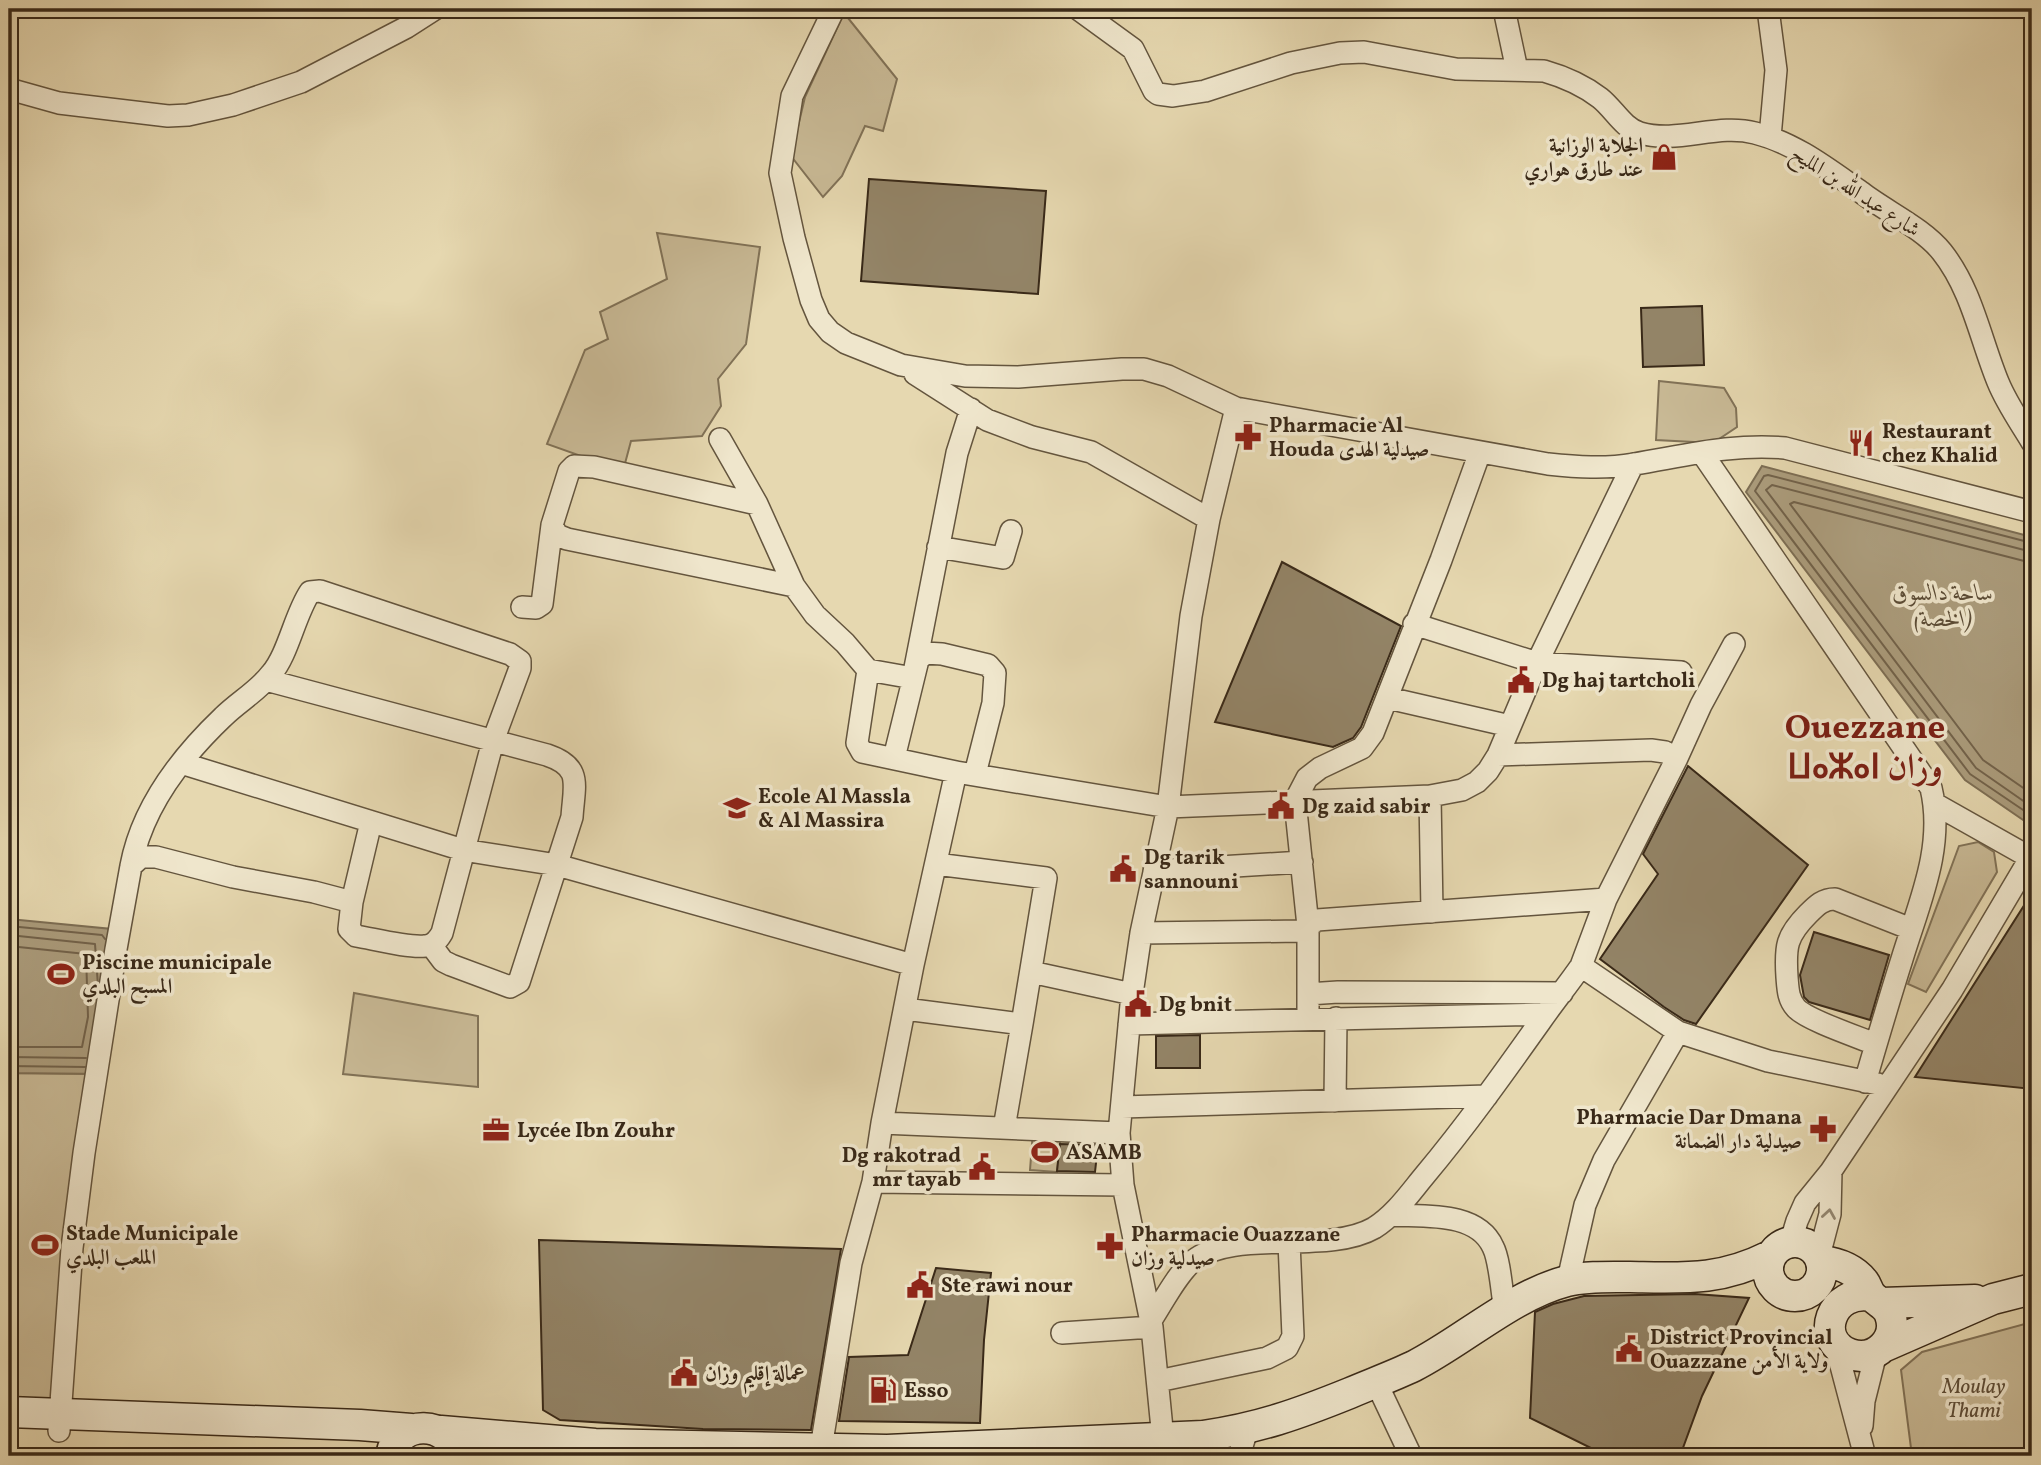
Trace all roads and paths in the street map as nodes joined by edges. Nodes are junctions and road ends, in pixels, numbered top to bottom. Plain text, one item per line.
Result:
1 (435, 9) edge
2 (834, 9) edge
3 (1078, 9) edge
4 (1504, 9) edge
5 (1768, 9) edge
6 (1517, 70) junction
7 (9, 89) edge
8 (1770, 137) junction
9 (901, 365) junction
10 (1236, 408) junction
11 (971, 409) junction
12 (720, 439) dead end
13 (2032, 442) edge
14 (1480, 452) junction
15 (1702, 453) junction
16 (1633, 464) junction
17 (757, 504) junction
18 (2032, 512) edge
19 (1209, 519) junction
20 (552, 525) junction
21 (1011, 531) dead end
22 (938, 547) junction
23 (794, 586) junction
24 (522, 607) dead end
25 (1414, 624) junction
26 (1734, 644) dead end
27 (1537, 663) junction
28 (868, 670) junction
29 (1681, 672) dead end
30 (913, 678) junction
31 (266, 680) junction
32 (1388, 698) junction
33 (1510, 726) junction
34 (493, 741) junction
35 (1498, 755) junction
36 (894, 758) junction
37 (1677, 758) junction
38 (181, 763) junction
39 (965, 773) junction
40 (1430, 796) junction
41 (1295, 801) junction
42 (1935, 804) junction
43 (1168, 807) junction
44 (370, 822) junction
45 (463, 850) junction
46 (2032, 856) edge
47 (1302, 862) junction
48 (936, 863) junction
49 (557, 865) junction
50 (131, 866) junction
51 (1154, 871) junction
52 (1606, 899) junction
53 (352, 902) junction
54 (1432, 912) junction
55 (1308, 926) junction
56 (1911, 929) junction
57 (1141, 933) junction
58 (430, 945) junction
59 (913, 965) junction
60 (1581, 966) junction
61 (1031, 972) junction
62 (1562, 993) junction
63 (1132, 994) junction
64 (1308, 994) junction
65 (905, 1009) junction
66 (1545, 1014) junction
67 (1336, 1018) junction
68 (1308, 1019) junction
69 (1022, 1024) junction
70 (1129, 1024) junction
71 (1678, 1032) junction
72 (1875, 1044) junction
73 (1865, 1083) junction
74 (1887, 1086) junction
75 (1487, 1096) junction
76 (1335, 1101) junction
77 (1122, 1107) junction
78 (882, 1123) junction
79 (1004, 1128) junction
80 (1119, 1133) junction
81 (1831, 1171) junction
82 (873, 1182) junction
83 (1123, 1185) junction
84 (1391, 1215) junction
85 (1289, 1242) junction
86 (1781, 1249) junction
87 (1820, 1258) junction
88 (1689, 1278) junction
89 (1568, 1280) junction
90 (2032, 1289) edge
91 (1785, 1294) junction
92 (1877, 1299) junction
93 (1993, 1299) junction
94 (1505, 1311) junction
95 (1151, 1325) junction
96 (1062, 1333) dead end
97 (1834, 1340) junction
98 (1879, 1350) junction
99 (1158, 1381) junction
100 (1376, 1382) junction
101 (9, 1412) edge
102 (60, 1423) junction
103 (9, 1429) edge
104 (441, 1431) junction
105 (1163, 1439) junction
106 (1243, 1443) edge
107 (595, 1444) junction
108 (398, 1445) edge
109 (1210, 1446) edge
110 (821, 1448) junction
111 (887, 1453) edge
112 (1863, 1453) edge
113 (458, 1456) edge
114 (551, 1456) edge
115 (1411, 1456) edge

1 - 7 street
2 - 9 street
3 - 6 street, شارع عبد الله بن المليح
4 - 6 street
5 - 8 street
6 - 8 street, شارع عبد الله بن المليح
8 - 13 street, شارع عبد الله بن المليح
9 - 10 street
9 - 11 street
10 - 14 street
10 - 19 street
11 - 19 street
11 - 22 street
12 - 17 street
14 - 16 street
14 - 25 street
15 - 16 street
15 - 18 street
15 - 42 street
16 - 27 street
17 - 20 street
17 - 23 street
19 - 43 street
20 - 23 street
20 - 24 street
21 - 22 street
22 - 30 street
23 - 28 street
25 - 27 street
25 - 32 street
26 - 37 street
27 - 29 street
27 - 33 street
28 - 30 street
28 - 36 street
30 - 36 street
30 - 39 street
31 - 34 street
31 - 34 street
31 - 38 street
32 - 33 street
32 - 41 street
33 - 35 street
34 - 45 street
34 - 49 street
35 - 37 street
35 - 40 street
36 - 39 street
37 - 52 street
38 - 44 street
38 - 50 street
39 - 43 street
39 - 48 street
40 - 41 street
40 - 54 street
41 - 43 street
41 - 47 street
42 - 46 street
42 - 56 street
43 - 51 street
44 - 45 street
44 - 53 street
45 - 49 street
45 - 58 street
46 - 74 street
47 - 51 street
47 - 55 street
48 - 59 street
48 - 61 street
49 - 58 street
49 - 59 street
50 - 53 street
50 - 102 street
51 - 57 street
52 - 54 street
52 - 60 street
53 - 58 street
54 - 55 street
55 - 57 street
55 - 64 street
56 - 72 street
56 - 72 street
57 - 63 street
59 - 65 street
60 - 62 street
60 - 71 street
61 - 63 street
61 - 69 street
62 - 64 street
62 - 66 street
63 - 70 street
64 - 68 street
65 - 69 street
65 - 78 street
66 - 67 street
66 - 75 street
67 - 68 street
67 - 76 street
68 - 70 street
69 - 79 street
70 - 77 street
71 - 73 street
71 - 89 street
72 - 73 street
73 - 74 street
74 - 81 street
75 - 76 street
75 - 84 street
76 - 77 street
77 - 80 street
78 - 79 street
78 - 82 street
79 - 80 street
80 - 83 street
81 - 86 street
87 -> 81 street
82 - 83 street
82 - 110 street
83 - 95 street
84 - 85 street
84 - 94 street
85 - 95 street
85 - 99 street
86 - 87 main road
86 - 88 main road
86 - 91 main road
87 - 91 main road
87 - 92 main road
88 - 89 main road
88 - 91 main road
89 - 94 main road
90 - 93 main road
91 - 97 main road
92 - 93 main road
92 - 97 main road
92 - 98 main road
93 - 98 main road
94 - 100 main road
95 - 96 street
95 - 99 street
97 - 98 main road
97 - 112 street
98 - 112 street
99 - 105 street
100 - 106 main road
100 - 115 street
101 - 102 main road
102 - 103 main road
102 - 108 main road
104 - 107 main road
104 - 108 main road
104 - 113 main road
105 - 109 main road
105 - 111 main road
106 - 109 main road
107 - 110 main road
107 - 114 main road
110 - 111 main road

